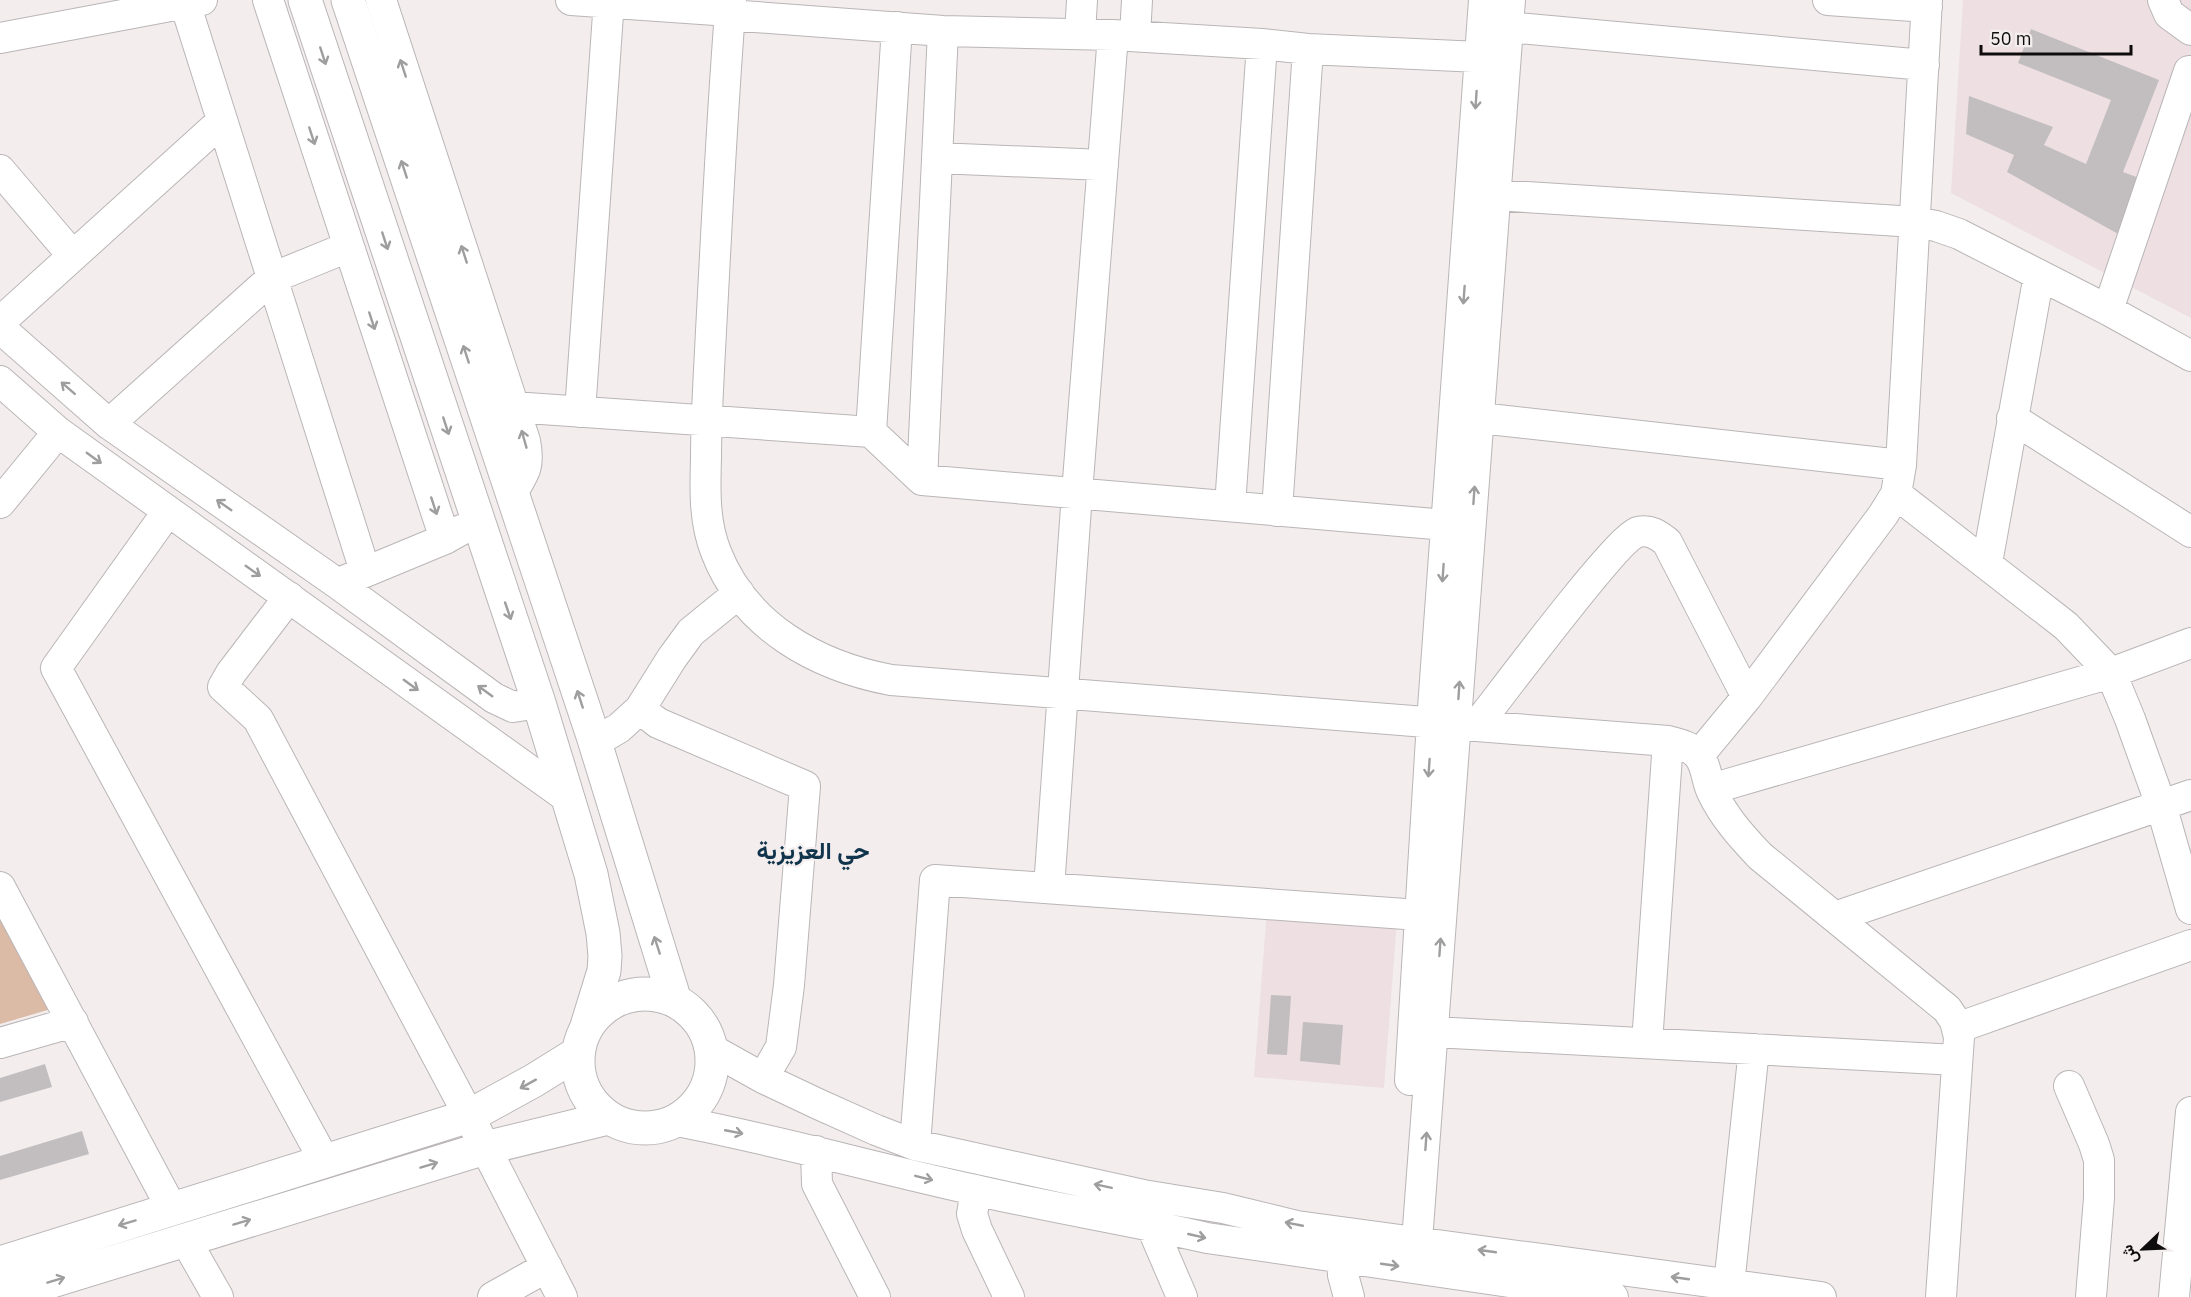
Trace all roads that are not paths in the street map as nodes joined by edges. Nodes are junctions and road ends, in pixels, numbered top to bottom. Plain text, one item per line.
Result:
1 (268, 0) edge
2 (305, 0) edge
3 (348, 0) edge
4 (381, 0) edge
5 (571, 0) edge
6 (1082, 0) edge
7 (1137, 0) edge
8 (1484, 0) edge
9 (1828, 0) edge
10 (2163, 0) edge
11 (190, 1) edge
12 (609, 1) edge
13 (1927, 4) edge
14 (730, 9) edge
15 (1508, 13) edge
16 (897, 27) junction
17 (2191, 30) edge
18 (943, 32) junction
19 (1080, 34) junction
20 (1124, 36) junction
21 (0, 38) edge
22 (1262, 44) junction
23 (1308, 49) junction
24 (1479, 57) junction
25 (1924, 65) junction
26 (2189, 71) dead end
27 (222, 121) junction
28 (937, 158) junction
29 (1103, 165) junction
30 (0, 170) edge
31 (1495, 195) junction
32 (1915, 222) junction
33 (348, 247) junction
34 (73, 256) junction
35 (2039, 275) junction
36 (272, 278) junction
37 (2108, 310) junction
38 (0, 322) edge
39 (0, 328) edge
40 (2191, 356) edge
41 (0, 381) edge
42 (513, 407) junction
43 (580, 412) junction
44 (1480, 418) junction
45 (2012, 418) junction
46 (706, 420) junction
47 (109, 424) junction
48 (58, 432) junction
49 (871, 432) junction
50 (1901, 465) junction
51 (922, 480) junction
52 (512, 493) junction
53 (1077, 494) junction
54 (1896, 494) junction
55 (0, 504) edge
56 (1230, 506) junction
57 (168, 511) junction
58 (1277, 511) junction
59 (477, 521) junction
60 (1446, 525) junction
61 (2191, 532) edge
62 (445, 539) junction
63 (1987, 563) junction
64 (365, 571) junction
65 (338, 584) junction
66 (739, 593) junction
67 (289, 597) junction
68 (316, 616) junction
69 (2191, 644) edge
70 (2111, 673) junction
71 (1062, 694) junction
72 (1747, 697) junction
73 (539, 703) junction
74 (640, 709) junction
75 (1455, 723) junction
76 (1668, 741) junction
77 (595, 742) junction
78 (1699, 755) junction
79 (1711, 789) junction
80 (2191, 795) edge
81 (568, 798) junction
82 (2161, 805) junction
83 (0, 887) edge
84 (1049, 888) junction
85 (2191, 909) edge
86 (1419, 915) junction
87 (1835, 917) junction
88 (2191, 945) edge
89 (675, 1001) junction
90 (73, 1022) junction
91 (1958, 1028) junction
92 (1434, 1032) junction
93 (583, 1040) junction
94 (0, 1043) edge
95 (1647, 1043) junction
96 (711, 1049) junction
97 (1754, 1049) junction
98 (1957, 1060) junction
99 (763, 1078) junction
100 (2069, 1086) dead end
101 (2191, 1112) edge
102 (469, 1116) junction
103 (608, 1118) junction
104 (677, 1121) junction
105 (915, 1145) junction
106 (485, 1148) junction
107 (816, 1151) junction
108 (325, 1162) junction
109 (976, 1191) junction
110 (2186, 1207) edge
111 (172, 1209) junction
112 (1151, 1225) junction
113 (185, 1239) junction
114 (1409, 1240) junction
115 (1342, 1258) junction
116 (0, 1263) edge
117 (547, 1268) junction
118 (1729, 1285) junction
119 (1525, 1291) edge
120 (0, 1297) edge
121 (218, 1297) edge
122 (493, 1297) edge
123 (562, 1297) edge
124 (875, 1297) edge
125 (1009, 1297) edge
126 (1182, 1297) edge
127 (1349, 1297) edge
128 (1613, 1297) edge
129 (1821, 1297) edge
130 (1941, 1297) edge
131 (2091, 1297) edge
132 (2174, 1297) edge

1 -> 33 street
2 -> 59 main road
52 -> 3 main road
42 -> 4 street
5 - 12 street
6 - 19 street
7 - 20 street
8 - 24 street
9 - 13 street
10 - 17 street
11 - 21 street
11 - 27 street
12 - 14 street
12 - 43 street
13 - 25 street
14 - 16 street
14 - 46 street
15 - 25 street
15 - 31 street
16 - 18 street
16 - 49 street
18 - 19 street
18 - 28 street
19 - 20 street
20 - 22 street
20 - 29 street
22 - 23 street
22 - 56 street
23 - 24 street
23 - 58 street
24 -> 60 street
25 - 32 street
26 - 37 street
27 - 34 street
27 - 36 street
28 - 29 street
28 - 51 street
29 - 53 street
30 - 34 street
31 - 32 street
31 - 44 street
32 - 35 street
32 - 50 street
33 - 36 street
33 -> 62 street
34 - 38 street
35 - 37 street
35 - 45 street
36 - 47 street
36 - 64 street
37 - 40 street
47 -> 39 street
41 - 48 street
42 - 43 street
52 -> 42 street
43 - 46 street
44 - 50 street
75 -> 44 street
45 - 61 street
45 - 63 street
46 - 49 street
46 - 66 street
65 -> 47 street
48 - 55 street
48 -> 57 street
49 - 51 street
50 - 54 street
51 - 53 street
77 -> 52 main road
53 - 56 street
53 - 71 street
54 - 63 street
54 - 72 street
56 - 58 street
57 -> 67 street
57 - 108 street
58 - 60 street
59 - 62 street
59 -> 73 main road
60 -> 75 street
62 - 64 street
63 - 70 street
64 - 65 street
65 - 68 street
73 -> 65 street
66 - 71 street
66 - 74 street
67 - 68 street
67 - 102 street
68 -> 81 street
69 - 70 street
70 - 79 street
70 - 82 street
71 - 75 street
71 - 84 street
72 - 75 street
72 - 78 street
73 - 81 main road
74 - 77 street
74 - 99 street
75 - 76 street
75 -> 86 street
92 -> 75 street
76 - 78 street
76 - 95 street
89 -> 77 main road
78 - 79 street
79 - 87 street
80 - 82 street
81 - 93 main road
82 - 85 street
82 - 87 street
83 - 90 street
84 - 86 street
84 - 105 street
86 - 114 street
87 - 91 street
88 - 91 street
89 - 93 main road
89 - 96 main road
90 - 94 street
90 - 111 street
91 - 98 street
92 - 95 street
114 -> 92 street
93 -> 102 main road
93 - 103 main road
95 - 97 street
96 - 99 street
96 - 104 main road
97 - 98 street
97 - 118 street
98 - 130 street
99 - 105 street
100 - 131 street
101 - 110 street
102 - 106 street
102 - 108 main road
103 - 104 main road
103 - 106 main road
104 -> 107 street
114 -> 105 street
113 -> 106 main road
106 - 117 street
107 -> 109 street
107 - 124 street
108 - 111 main road
109 - 112 street
109 - 125 street
110 - 132 street
111 -> 116 main road
112 -> 115 street
112 - 126 street
120 -> 113 main road
113 - 121 street
118 -> 114 street
115 -> 119 street
115 - 127 street
117 - 122 street
117 - 123 street
118 - 129 street
119 - 128 street

